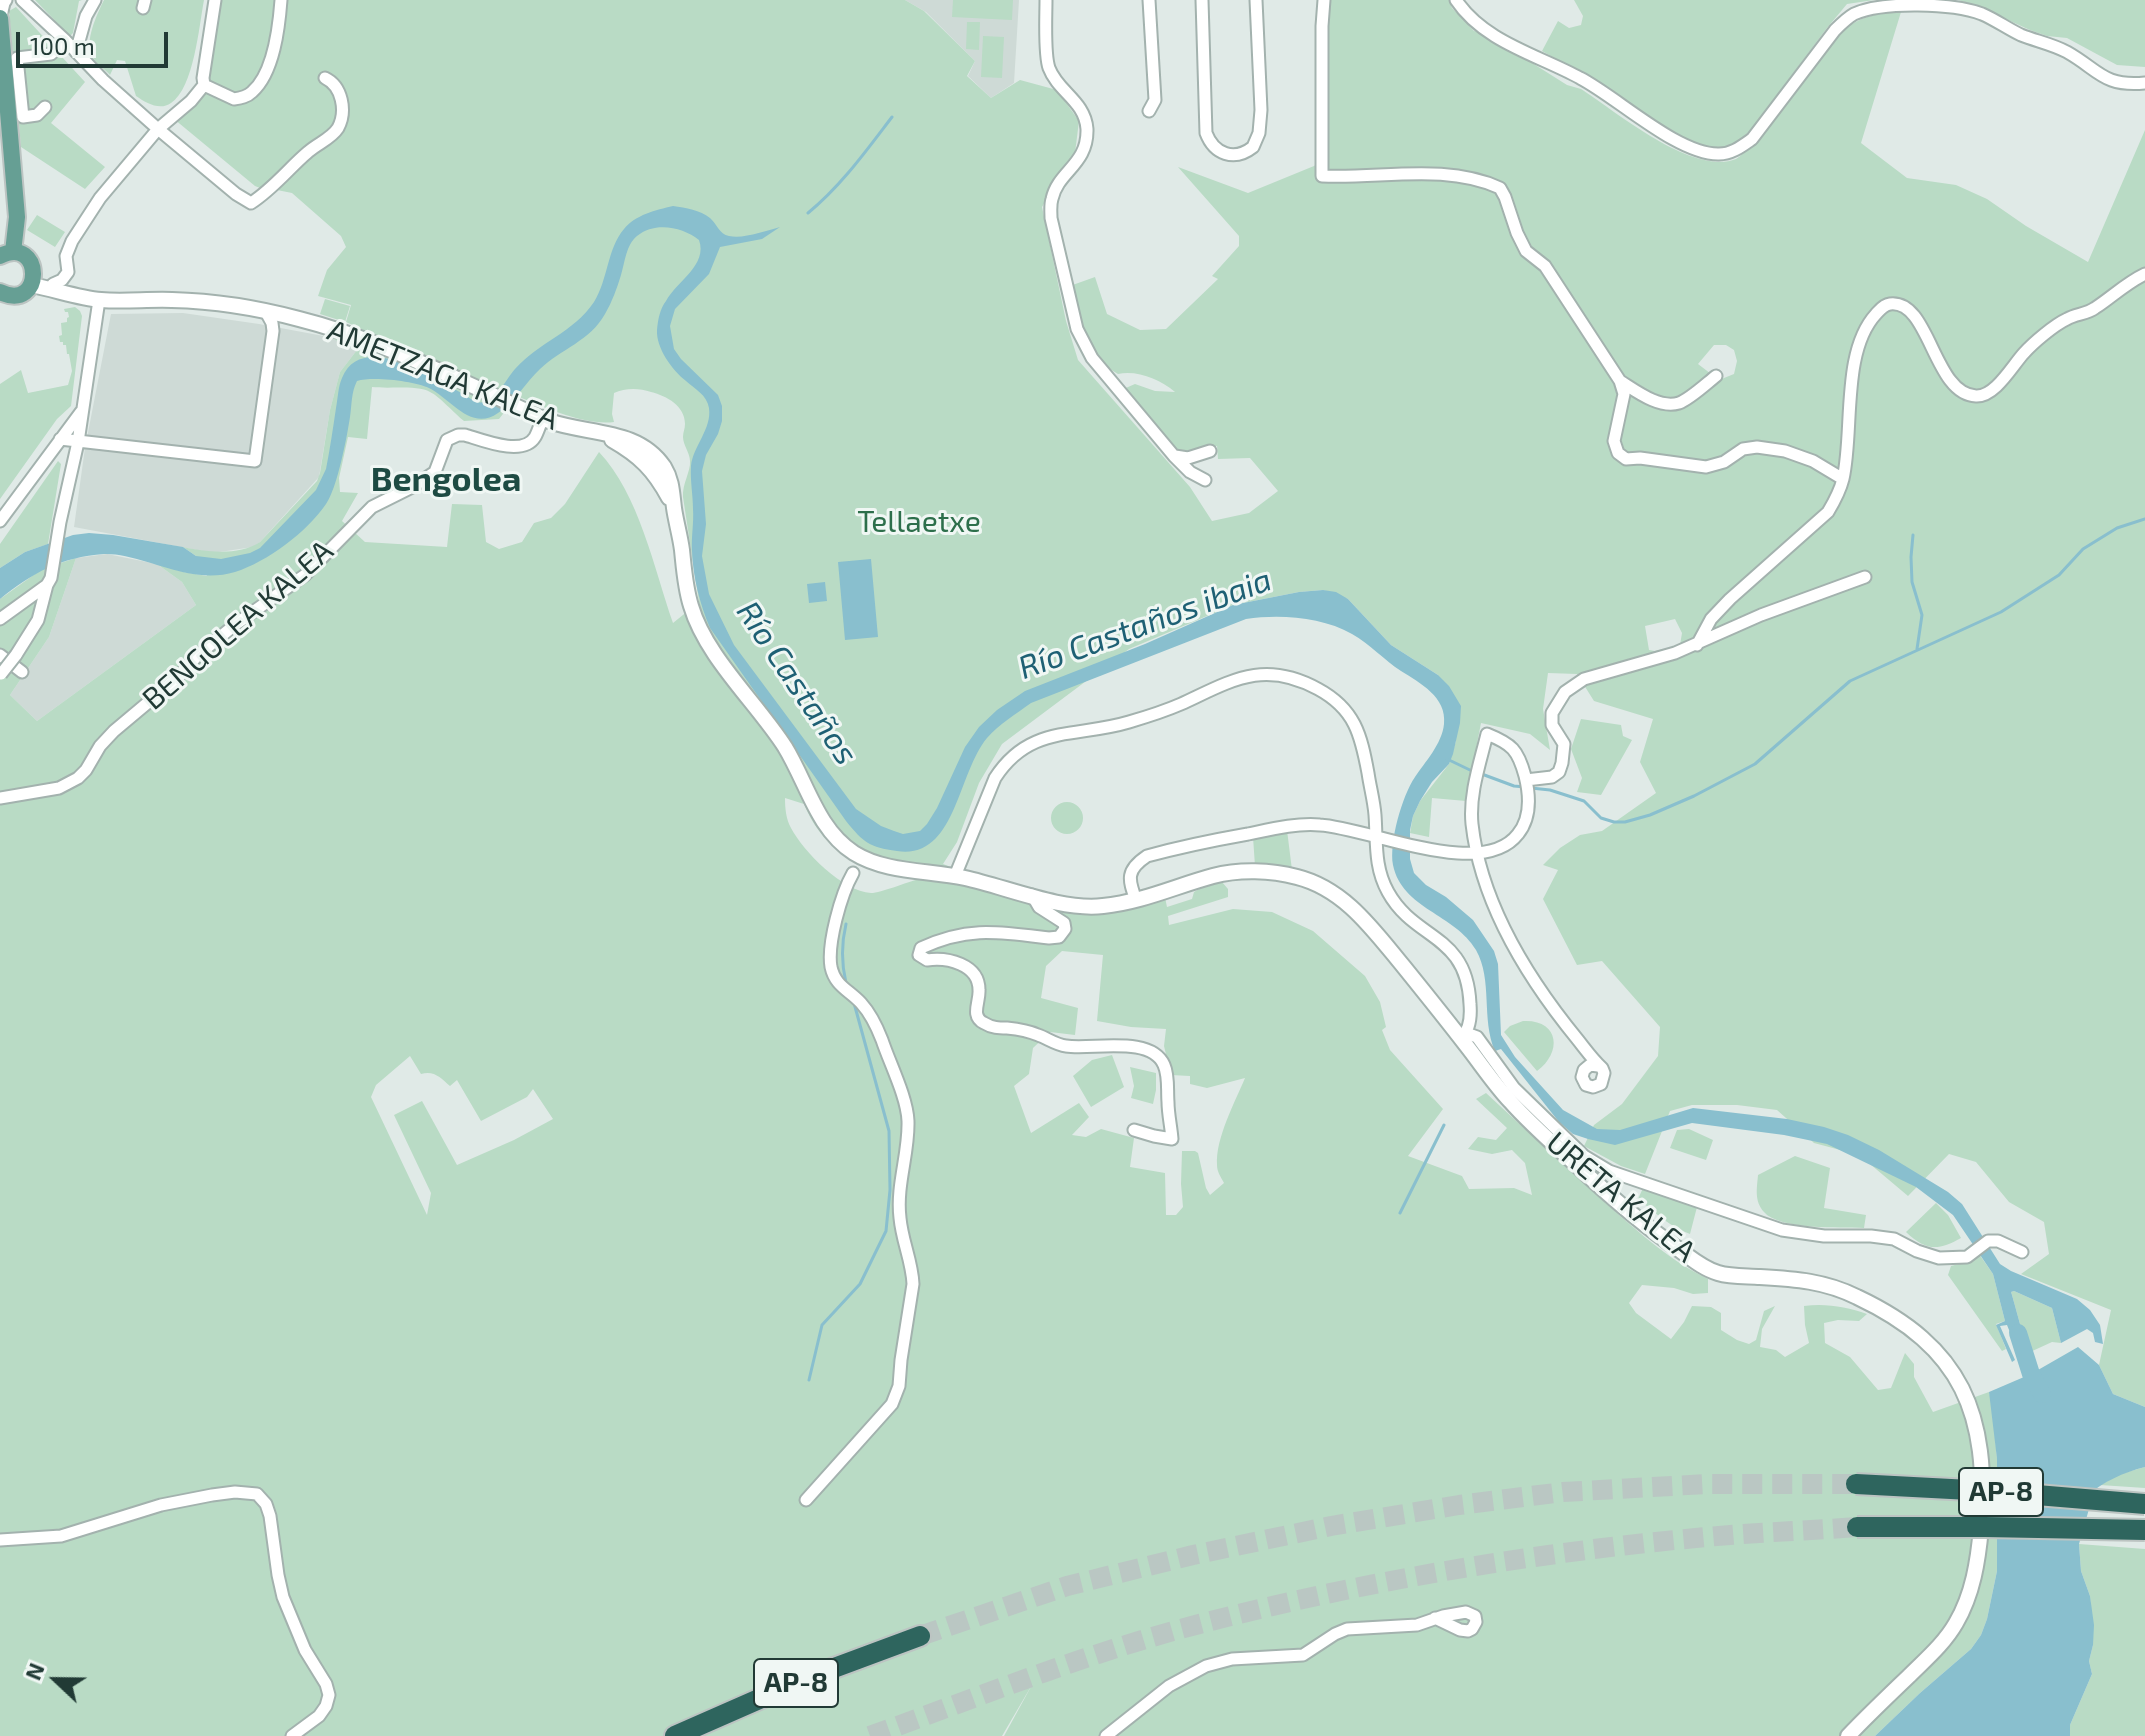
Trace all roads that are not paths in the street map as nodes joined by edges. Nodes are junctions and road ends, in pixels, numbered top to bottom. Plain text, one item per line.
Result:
1 (6, 0) edge
2 (22, 0) edge
3 (95, 0) edge
4 (215, 0) edge
5 (281, 0) edge
6 (1046, 0) edge
7 (1149, 0) edge
8 (1202, 0) edge
9 (1256, 0) edge
10 (1324, 0) edge
11 (1456, 0) edge
12 (0, 19) edge
13 (65, 40) junction
14 (76, 52) junction
15 (325, 78) dead end
16 (2145, 83) edge
17 (204, 85) junction
18 (45, 107) dead end
19 (1149, 111) dead end
20 (158, 129) junction
21 (7, 254) edge
22 (2145, 274) edge
23 (33, 277) junction
24 (53, 284) junction
25 (0, 292) edge
26 (68, 292) junction
27 (99, 300) junction
28 (266, 312) junction
29 (285, 316) junction
30 (273, 331) junction
31 (1716, 376) dead end
32 (1620, 381) junction
33 (543, 418) junction
34 (601, 434) junction
35 (71, 436) junction
36 (615, 441) junction
37 (50, 451) junction
38 (1210, 451) dead end
39 (1174, 456) junction
40 (72, 466) junction
41 (674, 472) junction
42 (1843, 479) junction
43 (1205, 480) dead end
44 (674, 503) junction
45 (0, 521) edge
46 (1865, 577) dead end
47 (49, 581) junction
48 (0, 619) edge
49 (1697, 645) junction
50 (0, 655) edge
51 (22, 672) dead end
52 (0, 674) edge
53 (1526, 780) junction
54 (0, 798) edge
55 (1375, 837) junction
56 (1478, 854) junction
57 (853, 873) dead end
58 (955, 876) junction
59 (1032, 895) junction
60 (1136, 900) junction
61 (1464, 1036) junction
62 (1598, 1066) dead end
63 (1134, 1130) dead end
64 (2022, 1252) dead end
65 (1856, 1484) tunnel mouth
66 (806, 1500) dead end
67 (2145, 1504) edge
68 (1857, 1527) tunnel mouth
69 (2145, 1530) edge
70 (0, 1540) edge
71 (1435, 1618) dead end
72 (920, 1636) tunnel mouth
73 (292, 1736) edge
74 (675, 1736) edge
75 (1106, 1736) edge
76 (1848, 1736) edge

1 - 12 street
2 - 13 street
3 - 14 street
4 - 17 street
5 - 17 street
6 - 39 street
7 - 19 street
8 - 9 street
10 - 32 street
11 - 16 street
12 - 21 main road
13 - 14 street
13 - 18 street
14 - 20 street
15 - 20 street
17 - 20 street
20 - 24 street
21 - 23 main road
22 - 42 street
23 - 24 street, AMETZAGA KALEA
23 - 25 main road
23 - 26 street, AMETZAGA KALEA
24 - 26 street, AMETZAGA KALEA
26 - 27 street, AMETZAGA KALEA
27 - 28 street, AMETZAGA KALEA
27 - 35 street
28 - 29 street, AMETZAGA KALEA
28 - 30 street
29 - 30 street
29 - 33 street, AMETZAGA KALEA
30 - 35 street
31 - 32 street
32 - 42 street
33 - 34 street, AMETZAGA KALEA
33 - 54 street, BENGOLEA KALEA
34 - 36 street
34 - 41 street
35 - 37 street
35 - 40 street
36 - 41 street
36 - 44 street
37 - 40 street
37 - 45 street
38 - 39 street
39 - 43 street
40 - 47 street
41 - 44 street, URETA KALEA
42 - 49 street
44 - 58 street, URETA KALEA
46 - 49 street
47 - 48 street
47 - 52 street, bridge
49 - 53 street
50 - 51 street
53 - 56 street
53 - 56 street
55 - 56 street
55 - 58 street
55 - 60 street
55 - 61 street
56 - 62 street
57 - 66 street
58 - 59 street, URETA KALEA
59 - 60 street, URETA KALEA
59 - 63 street
60 - 61 street, URETA KALEA
61 - 64 street, URETA KALEA
61 - 76 street, URETA KALEA
65 - 67 highway, AP-8, bridge
68 - 69 highway, AP-8, bridge
70 - 73 street
71 - 75 street
72 - 74 highway, AP-8

